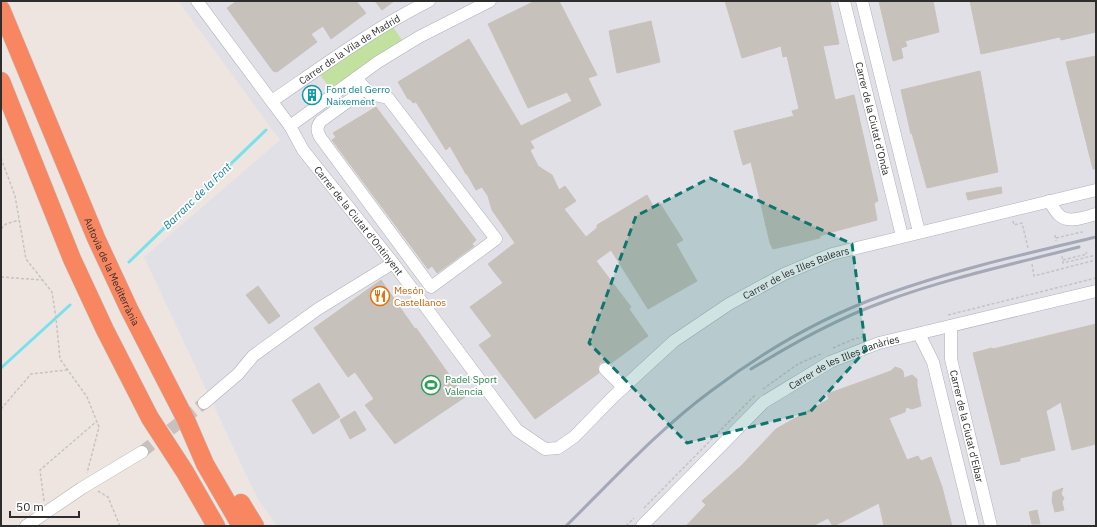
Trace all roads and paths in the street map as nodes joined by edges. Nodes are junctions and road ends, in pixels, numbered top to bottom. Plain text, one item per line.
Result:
1 (197, 1) edge
2 (429, 1) edge
3 (490, 1) edge
4 (844, 1) edge
5 (862, 1) edge
6 (1, 9) edge
7 (356, 78) junction
8 (1, 81) edge
9 (365, 88) junction
10 (272, 101) junction
11 (290, 126) junction
12 (328, 148) junction
13 (1, 158) edge
14 (312, 161) junction
15 (1096, 190) edge
16 (1050, 201) junction
17 (1096, 214) edge
18 (19, 220) junction
19 (1022, 223) dead end
20 (1, 229) edge
21 (919, 232) junction
22 (1082, 233) dead end
23 (1055, 235) dead end
24 (902, 236) junction
25 (1056, 238) junction
26 (1056, 241) dead end
27 (1028, 248) dead end
28 (1086, 252) dead end
29 (1096, 255) edge
30 (1062, 256) dead end
31 (1063, 260) junction
32 (1096, 260) edge
33 (393, 263) junction
34 (1032, 264) dead end
35 (1, 277) edge
36 (1096, 278) edge
37 (43, 280) junction
38 (1096, 291) edge
39 (948, 321) junction
40 (919, 334) junction
41 (869, 335) dead end
42 (833, 348) dead end
43 (826, 352) dead end
44 (605, 369) dead end
45 (68, 370) junction
46 (623, 388) junction
47 (204, 403) tunnel mouth
48 (1, 409) edge
49 (150, 418) junction
50 (186, 420) junction
51 (97, 421) junction
52 (545, 449) joint
53 (142, 452) tunnel mouth
54 (85, 486) junction
55 (643, 509) dead end
56 (45, 513) junction
57 (637, 515) dead end
58 (26, 526) edge
59 (120, 526) edge
60 (202, 526) edge
61 (216, 526) edge
62 (241, 526) edge
63 (255, 526) edge
64 (626, 526) edge
65 (642, 526) edge
66 (973, 526) edge
67 (992, 526) edge

1 - 10 street, Carrer de la Ciutat d'Ontinyent
2 - 10 street, Carrer de la Vila de Madrid
3 - 7 street
4 - 24 street, Carrer de la Ciutat d’Onda
5 - 21 street, Carrer de la Ciutat d’Onda
6 - 50 highway, Autovia de la Mediterrània
7 - 9 street
7 - 11 street
8 - 49 highway
9 - 12 street
9 - 12 street
10 - 11 street, Carrer de la Ciutat d'Ontinyent
11 - 14 street, Carrer de la Ciutat d'Ontinyent
12 - 14 street
13 - 18 path
14 - 33 street, Carrer de la Ciutat d'Ontinyent
15 - 16 street, Carrer de les Illes Balears
16 - 17 street
16 - 21 street, Carrer de les Illes Balears
18 - 20 path
18 - 37 path
19 - 27 path
21 - 24 street, Carrer de les Illes Balears
22 - 25 path
23 - 25 path
24 - 46 street, Carrer de les Illes Balears
25 - 26 path
28 - 31 path
29 - 31 path
30 - 31 path
32 - 34 path
33 - 47 street
33 - 52 street, Carrer de la Ciutat d'Ontinyent
35 - 37 path
36 - 39 path
37 - 45 path
38 - 39 street, Carrer de les Illes Canàries
39 - 40 street, Carrer de les Illes Canàries
39 - 67 street, Carrer de la Ciutat d'Eibar
40 - 65 street, Carrer de les Illes Canàries
40 - 66 street, Carrer de la Ciutat d'Eibar
41 - 42 path
43 - 55 path
44 - 46 street
45 - 48 path
45 - 51 path
46 - 52 street, Carrer de les Illes Balears
49 - 60 highway
49 - 61 highway
50 - 62 highway, Autovia de la Mediterrània
50 - 63 highway
51 - 54 path
51 - 56 path
53 - 54 street
54 - 56 street
54 - 59 path
56 - 58 street
57 - 64 path

